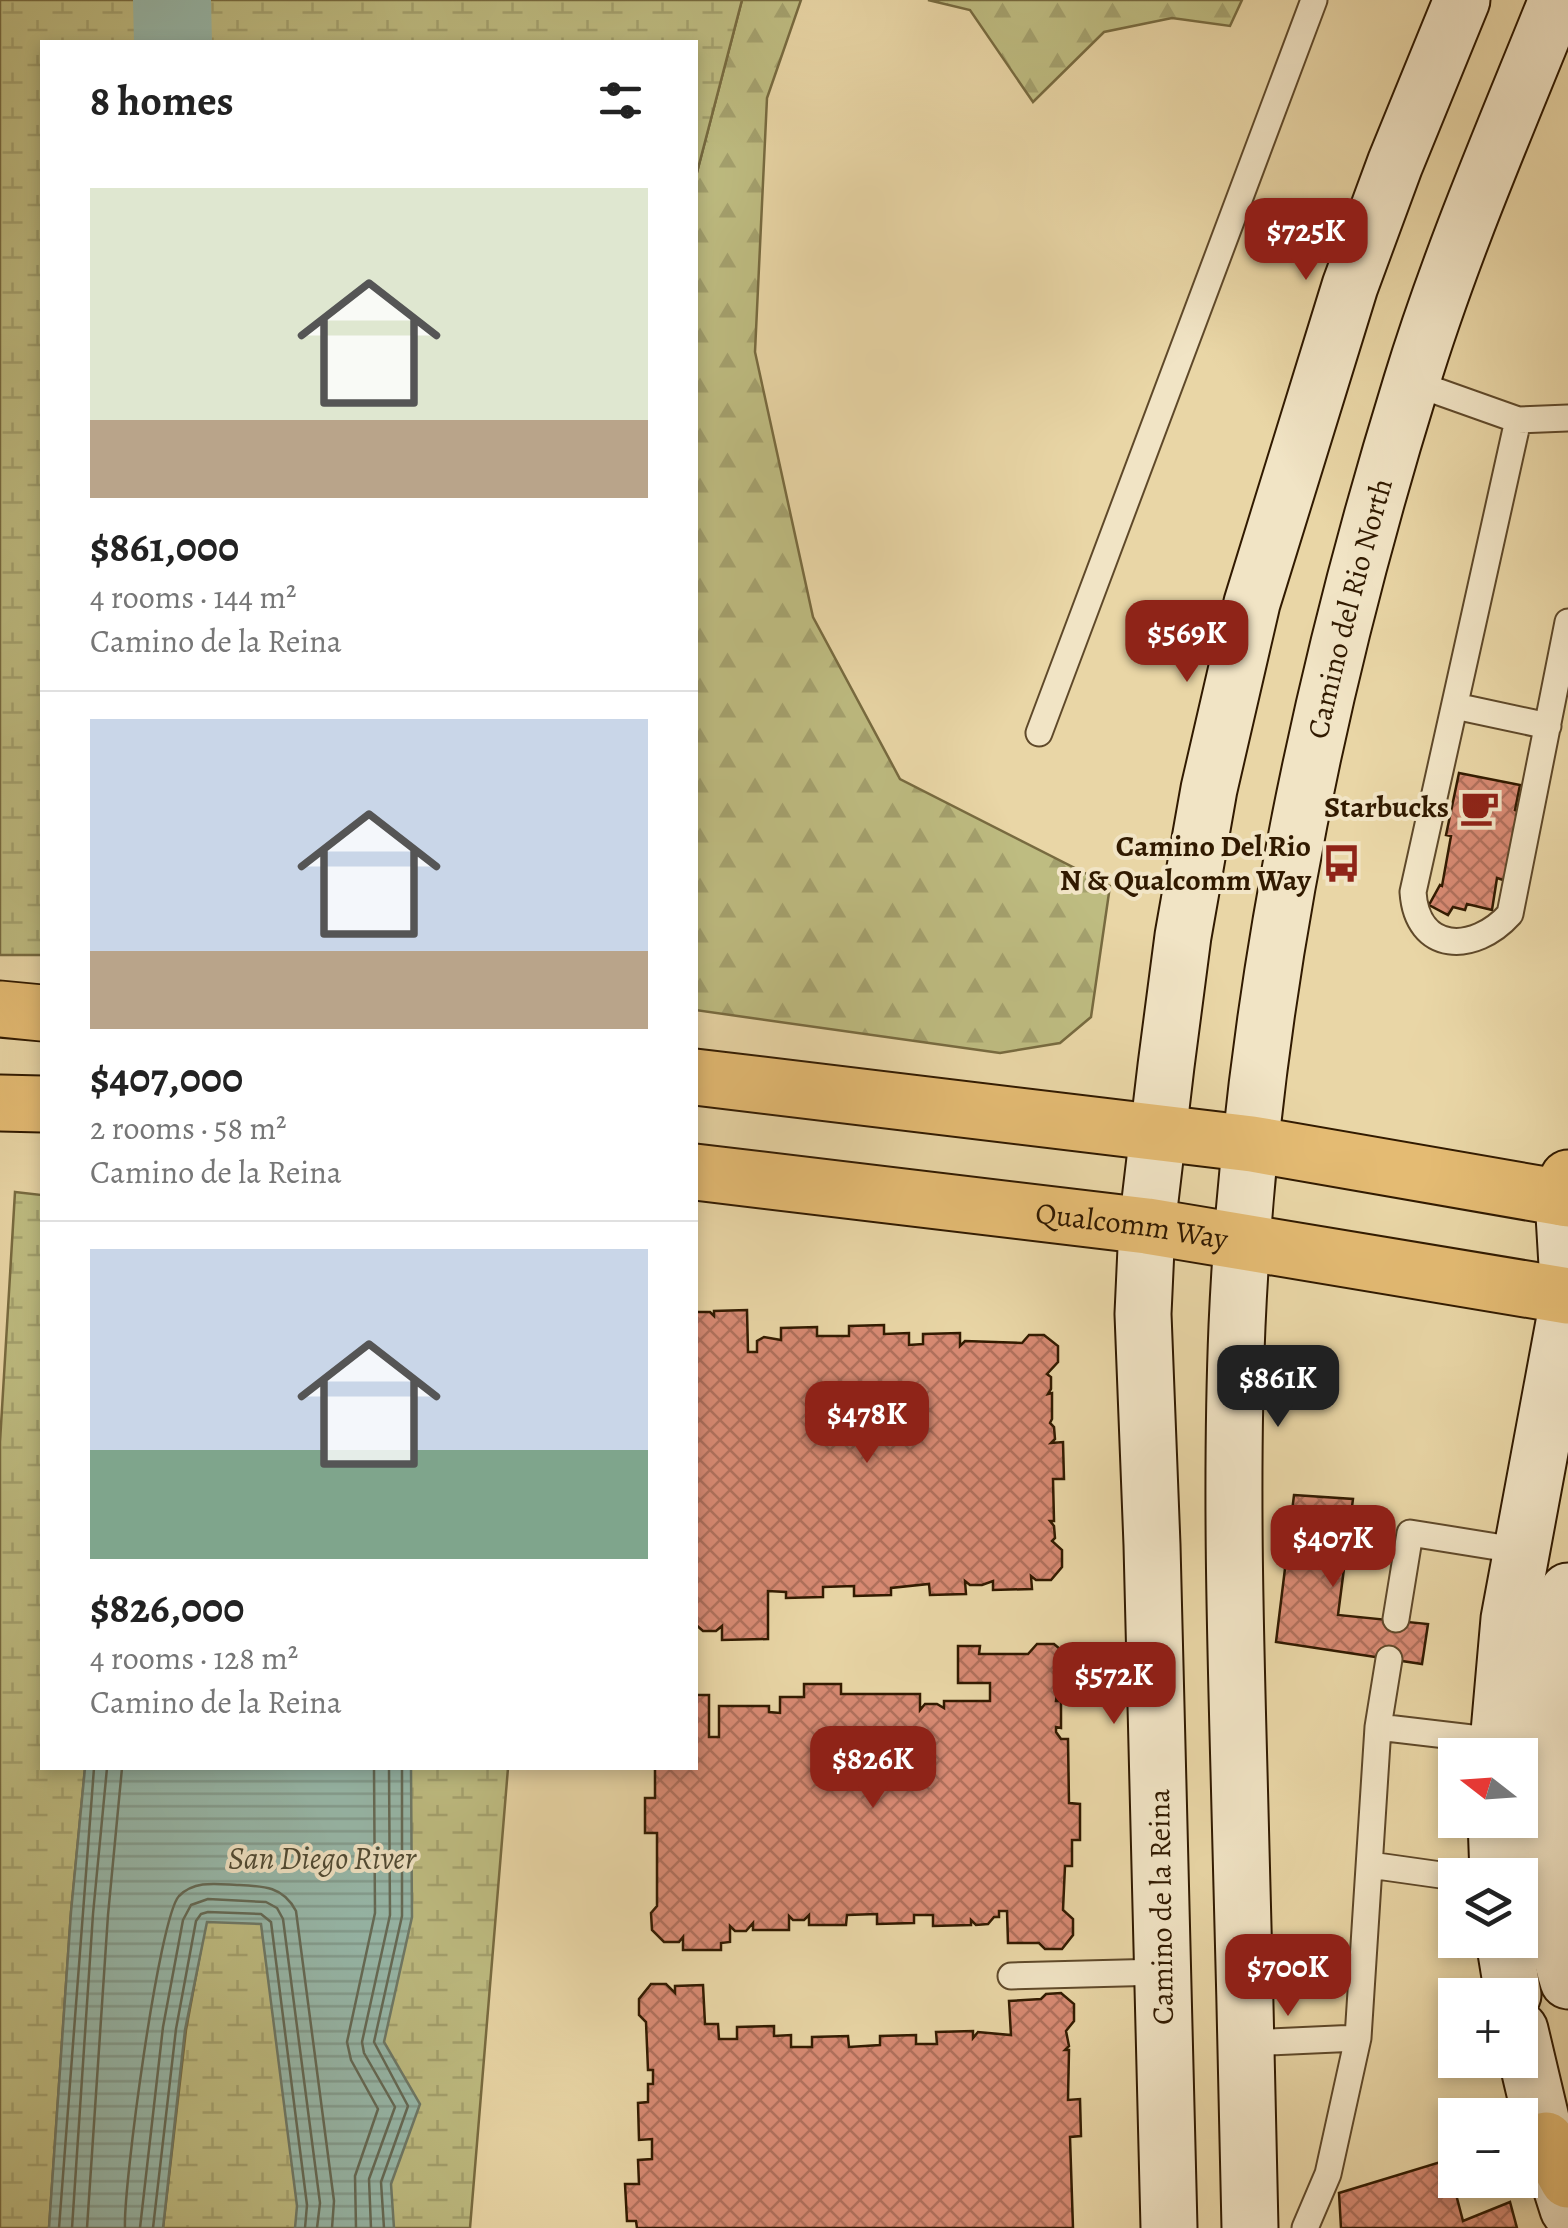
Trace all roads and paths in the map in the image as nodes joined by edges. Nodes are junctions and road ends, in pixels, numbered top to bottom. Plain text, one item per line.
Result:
1 (1314, 0) edge
2 (1462, 0) edge
3 (1557, 0) edge
4 (1411, 382) junction
5 (1568, 418) edge
6 (1518, 420) junction
7 (1568, 622) edge
8 (1455, 706) junction
9 (1548, 726) junction
10 (1039, 733) dead end
11 (0, 1009) edge
12 (40, 1013) edge
13 (698, 1077) edge
14 (0, 1102) edge
15 (40, 1104) edge
16 (1158, 1132) junction
17 (1252, 1144) junction
18 (698, 1172) edge
19 (1566, 1192) edge
20 (1147, 1226) junction
21 (1243, 1240) junction
22 (1568, 1282) edge
23 (1568, 1298) edge
24 (1522, 1550) junction
25 (1568, 1591) edge
26 (1396, 1619) dead end
27 (1389, 1659) dead end
28 (1378, 1727) junction
29 (1440, 1738) edge
30 (1498, 1738) edge
31 (1370, 1865) junction
32 (1438, 1875) edge
33 (1162, 1972) junction
34 (1011, 1976) dead end
35 (1568, 1980) edge
36 (1358, 2038) junction
37 (1246, 2043) junction
38 (1534, 2078) edge
39 (1557, 2160) edge
40 (1568, 2209) edge
41 (1169, 2228) edge
42 (1250, 2228) edge
43 (1305, 2228) edge

1 - 10 lane
2 - 16 main road
3 - 4 main road, Camino del Rio North
4 - 6 lane
4 - 17 main road, Camino del Rio North
5 - 6 lane
6 - 8 lane
7 - 9 lane
8 - 9 lane
8 - 9 lane
11 - 12 main road
13 - 16 main road
14 - 15 main road
16 - 17 main road
16 - 20 main road
17 - 19 main road
17 - 21 main road, Camino del Rio North
18 - 20 main road, Qualcomm Way
19 - 22 main road
20 - 21 main road, Qualcomm Way
20 - 33 main road, Camino de la Reina
21 - 23 main road, Qualcomm Way
21 - 37 main road
23 - 24 main road
24 - 26 lane
24 - 30 main road
25 - 35 main road
27 - 28 lane
28 - 29 lane
28 - 31 lane
31 - 32 lane
31 - 36 lane
33 - 34 lane
33 - 41 main road, Camino de la Reina
36 - 37 lane
36 - 43 lane
37 - 42 main road
38 - 39 main road
39 - 40 main road

